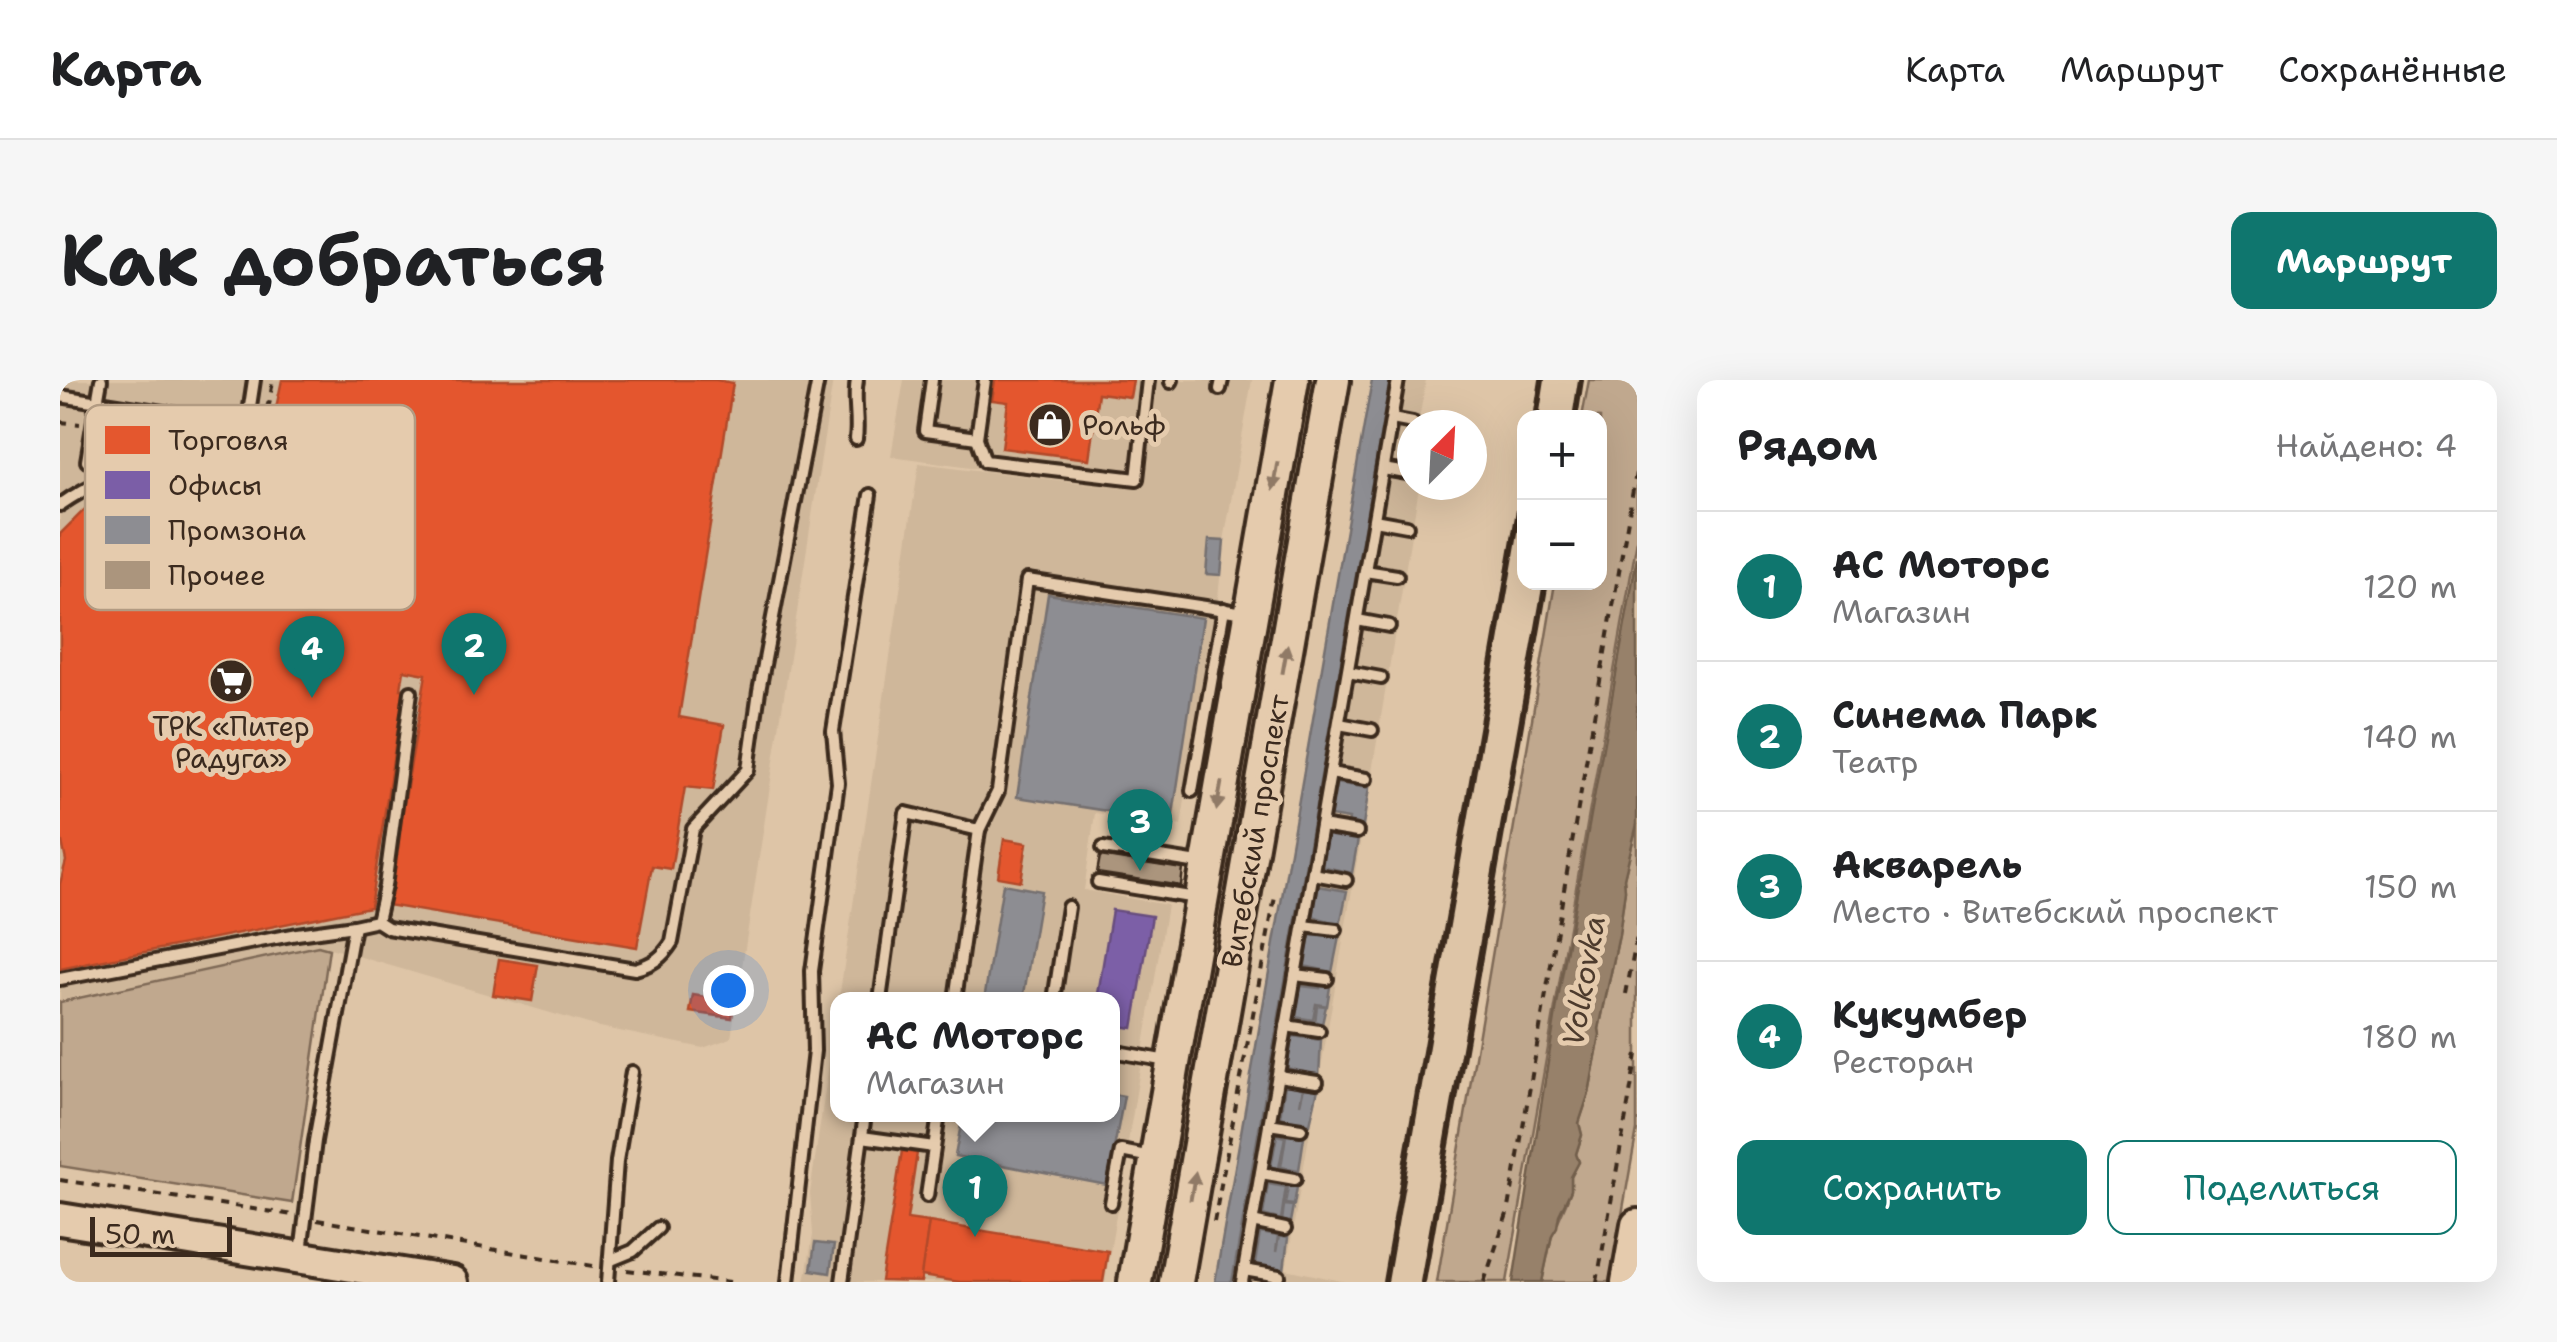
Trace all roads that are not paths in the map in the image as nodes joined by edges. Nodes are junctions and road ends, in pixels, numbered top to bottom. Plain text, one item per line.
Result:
1 (101, 380) edge
2 (254, 380) edge
3 (804, 380) edge
4 (857, 380) edge
5 (932, 380) edge
6 (984, 380) edge
7 (1148, 380) edge
8 (1292, 380) edge
9 (1333, 380) edge
10 (1398, 380) edge
11 (818, 381) edge
12 (60, 396) edge
13 (97, 402) junction
14 (96, 405) edge
15 (116, 405) edge
16 (250, 405) edge
17 (1392, 419) junction
18 (1397, 420) edge
19 (976, 438) junction
20 (856, 439) dead end
21 (1383, 469) junction
22 (1397, 471) edge
23 (85, 488) edge
24 (870, 495) dead end
25 (60, 505) edge
26 (1374, 520) junction
27 (1407, 526) dead end
28 (1365, 571) junction
29 (1397, 576) dead end
30 (1238, 611) junction
31 (1357, 620) junction
32 (1389, 626) dead end
33 (1348, 672) junction
34 (1381, 678) dead end
35 (410, 692) dead end
36 (1339, 724) junction
37 (1372, 730) dead end
38 (1330, 773) junction
39 (1366, 779) dead end
40 (1192, 791) dead end
41 (1321, 826) junction
42 (979, 830) junction
43 (1358, 832) dead end
44 (1103, 848) dead end
45 (1208, 864) junction
46 (1313, 874) junction
47 (1346, 880) dead end
48 (1098, 882) dead end
49 (1202, 898) junction
50 (1068, 907) dead end
51 (378, 921) junction
52 (354, 926) junction
53 (1304, 926) junction
54 (1336, 930) dead end
55 (1295, 975) junction
56 (60, 979) edge
57 (1327, 980) dead end
58 (881, 992) edge
59 (956, 992) edge
60 (1055, 992) edge
61 (1286, 1026) junction
62 (1320, 1031) dead end
63 (1120, 1052) edge
64 (1173, 1062) junction
65 (632, 1072) dead end
66 (1278, 1076) junction
67 (1316, 1082) dead end
68 (864, 1122) edge
69 (938, 1122) edge
70 (1270, 1124) junction
71 (1301, 1129) dead end
72 (862, 1137) junction
73 (934, 1148) junction
74 (1157, 1158) junction
75 (1261, 1174) junction
76 (1294, 1179) dead end
77 (927, 1196) dead end
78 (1111, 1203) dead end
79 (60, 1219) edge
80 (1252, 1222) junction
81 (1637, 1225) edge
82 (658, 1228) dead end
83 (1285, 1229) dead end
84 (318, 1264) junction
85 (610, 1264) junction
86 (1243, 1276) edge
87 (1279, 1276) dead end
88 (452, 1282) edge
89 (608, 1282) edge
90 (788, 1282) edge
91 (842, 1282) edge
92 (1135, 1282) edge
93 (1176, 1282) edge
94 (1627, 1282) edge

1 - 13 lane
2 - 16 lane
3 - 11 lane
4 - 20 lane
5 - 19 lane
6 - 19 lane
7 - 19 lane
8 -> 30 main road, Витебский проспект
93 -> 9 main road, Витебский проспект
10 - 17 lane
11 - 51 lane
12 - 13 lane
13 - 14 lane
13 - 15 lane
17 - 18 lane
17 - 21 lane
21 - 22 lane
21 - 26 lane
23 - 25 lane
24 - 90 lane
26 - 27 lane
26 - 28 lane
28 - 29 lane
28 - 31 lane
30 - 40 lane
30 - 42 lane
30 -> 45 main road, Витебский проспект
31 - 32 lane
31 - 33 lane
33 - 34 lane
33 - 36 lane
35 - 51 lane
36 - 37 lane
36 - 38 lane
38 - 39 lane
38 - 41 lane
41 - 43 lane
41 - 46 lane
42 - 58 lane
42 - 59 lane
44 - 45 lane
45 - 49 main road, Витебский проспект
46 - 47 lane
46 - 53 lane
48 - 49 lane
49 - 64 main road, Витебский проспект
50 - 60 lane
51 - 52 lane
52 - 56 lane
52 - 84 lane
53 - 54 lane
53 - 55 lane
55 - 57 lane
55 - 61 lane
61 - 62 lane
61 - 66 lane
63 - 64 lane
64 - 74 main road, Витебский проспект
65 - 85 lane
66 - 67 lane
66 - 70 lane
68 - 72 lane
69 - 73 lane
70 - 71 lane
70 - 75 lane
72 - 73 lane
72 - 91 lane
73 - 77 lane
74 - 78 lane
74 - 92 main road, Витебский проспект
75 - 76 lane
75 - 80 lane
79 - 84 street
80 - 83 lane
80 - 86 lane
81 - 94 street
82 - 85 lane
84 - 88 street
85 - 89 lane
86 - 87 lane

